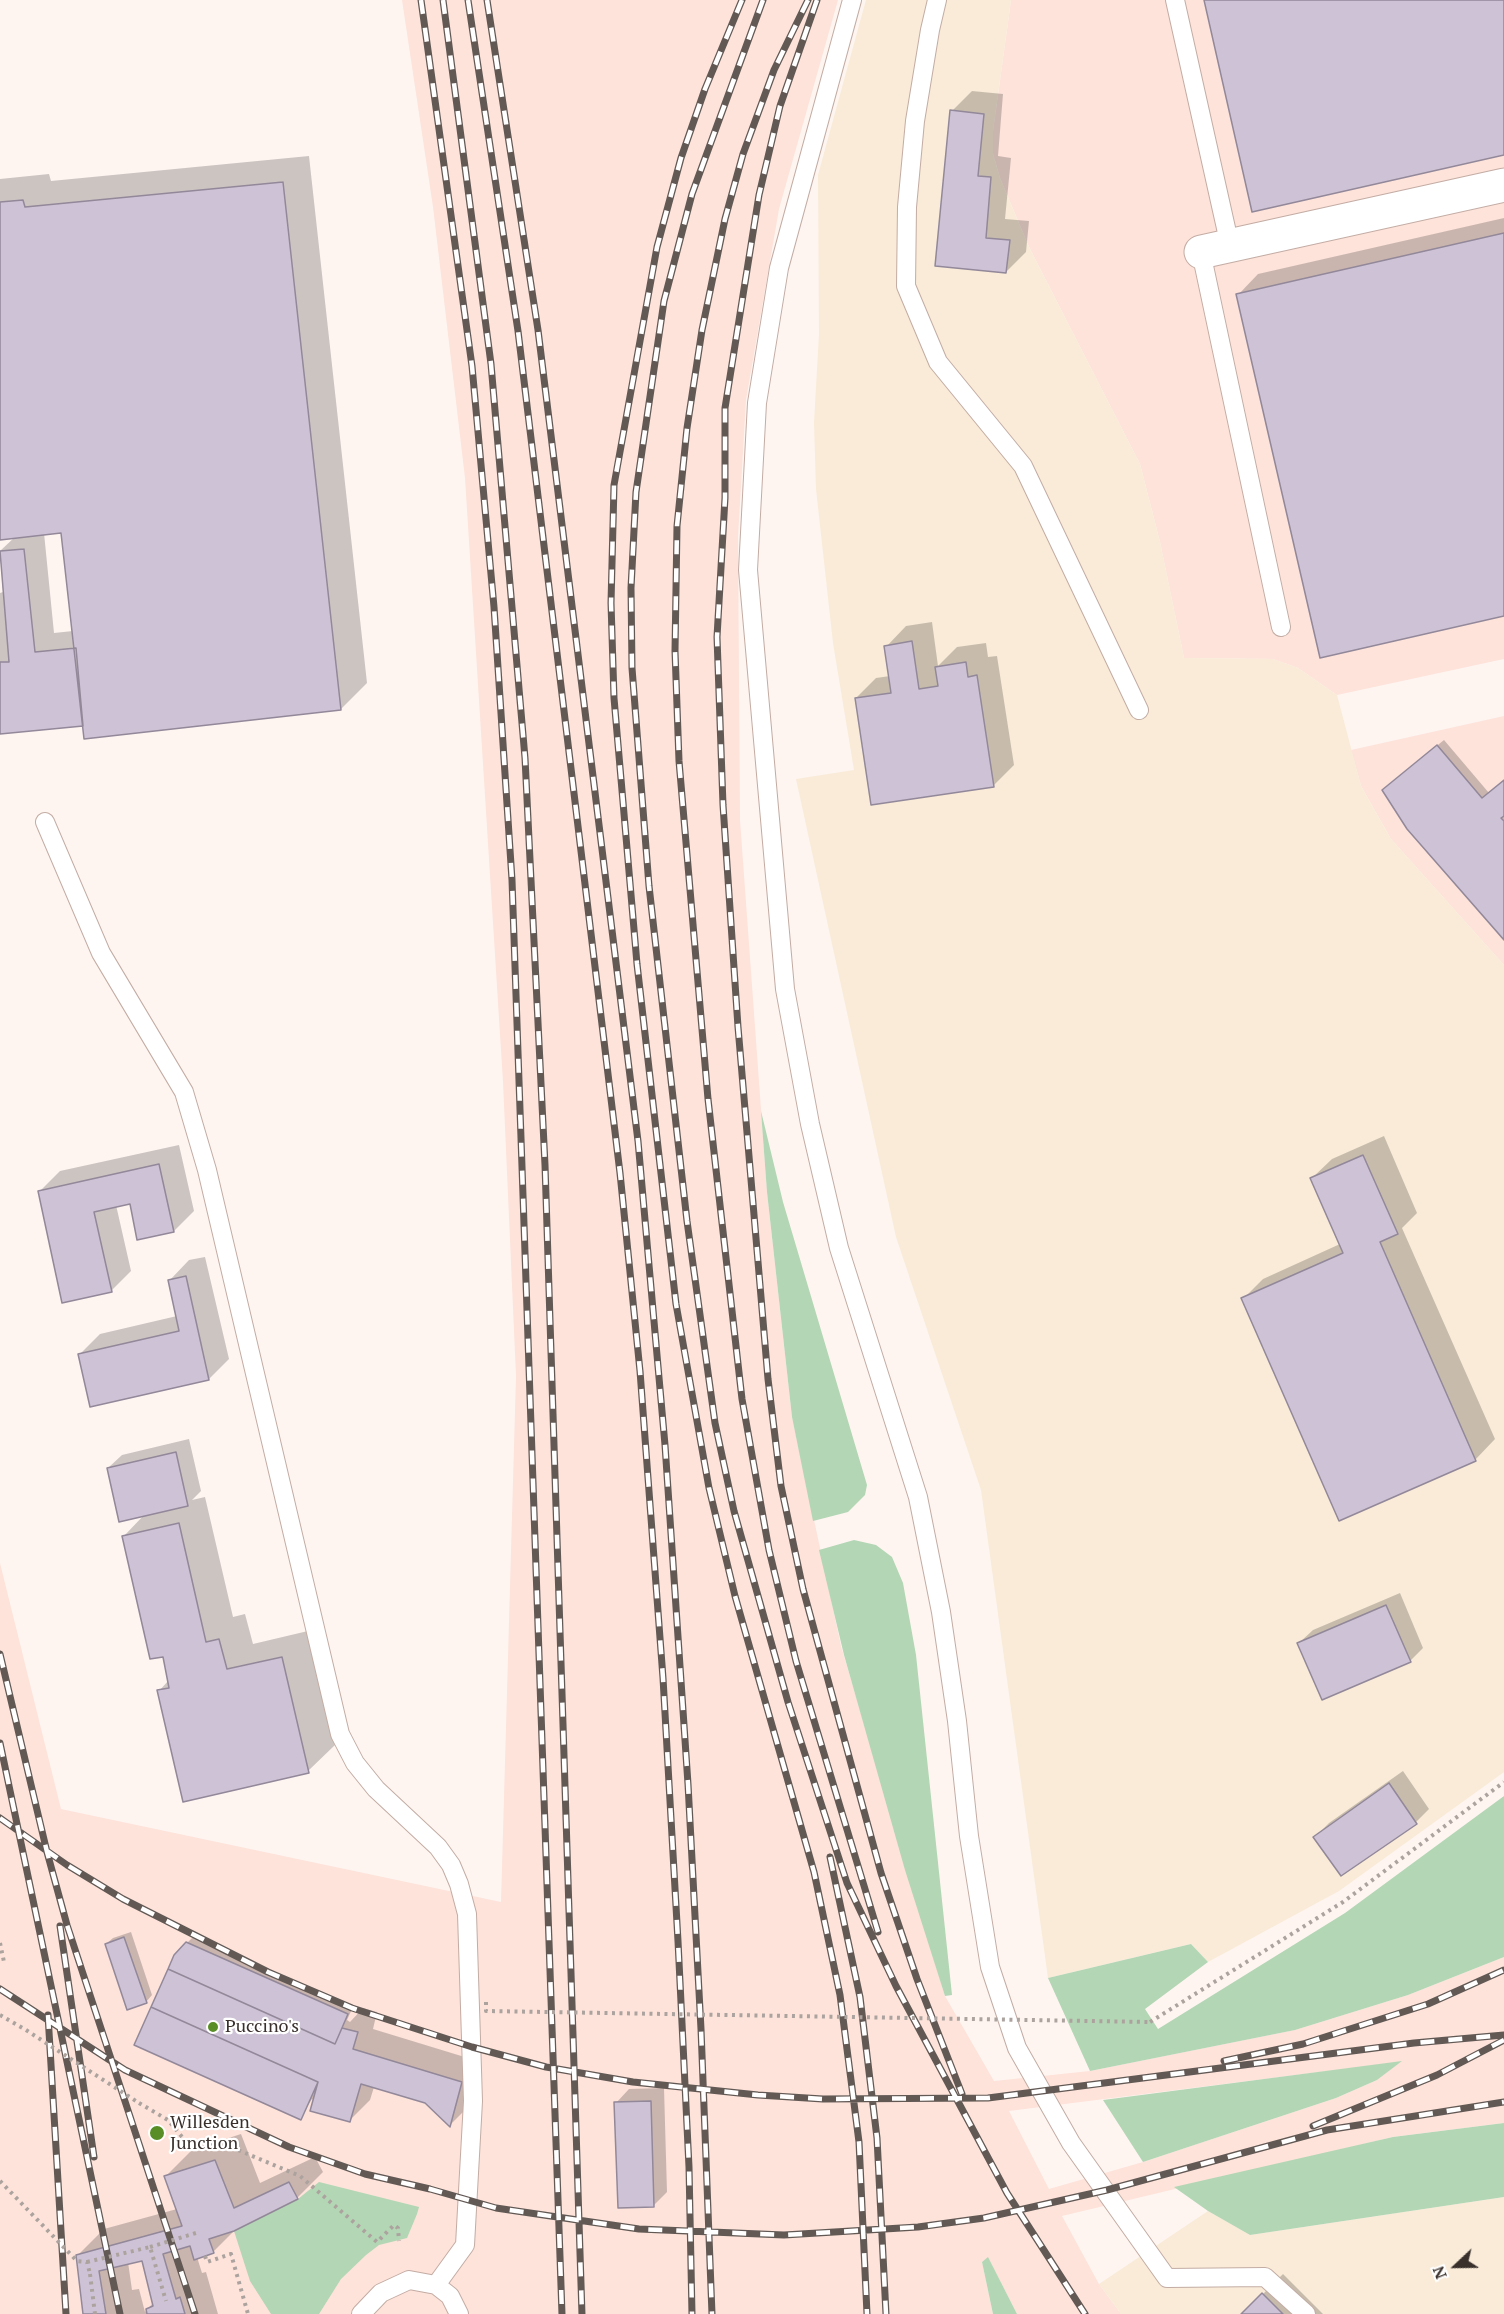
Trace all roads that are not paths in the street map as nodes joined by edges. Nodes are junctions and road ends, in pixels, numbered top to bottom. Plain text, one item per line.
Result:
1 (852, 0) edge
2 (938, 0) edge
3 (1175, 0) edge
4 (1504, 184) edge
5 (1216, 249) junction
6 (1281, 627) dead end
7 (1140, 710) dead end
8 (45, 822) dead end
9 (436, 2285) junction
10 (361, 2314) edge
11 (459, 2314) edge
12 (1306, 2314) edge

1 - 12 lane
2 - 7 lane
3 - 5 lane
4 - 5 street
5 - 6 lane
8 - 9 lane
9 - 10 lane
9 - 11 lane

